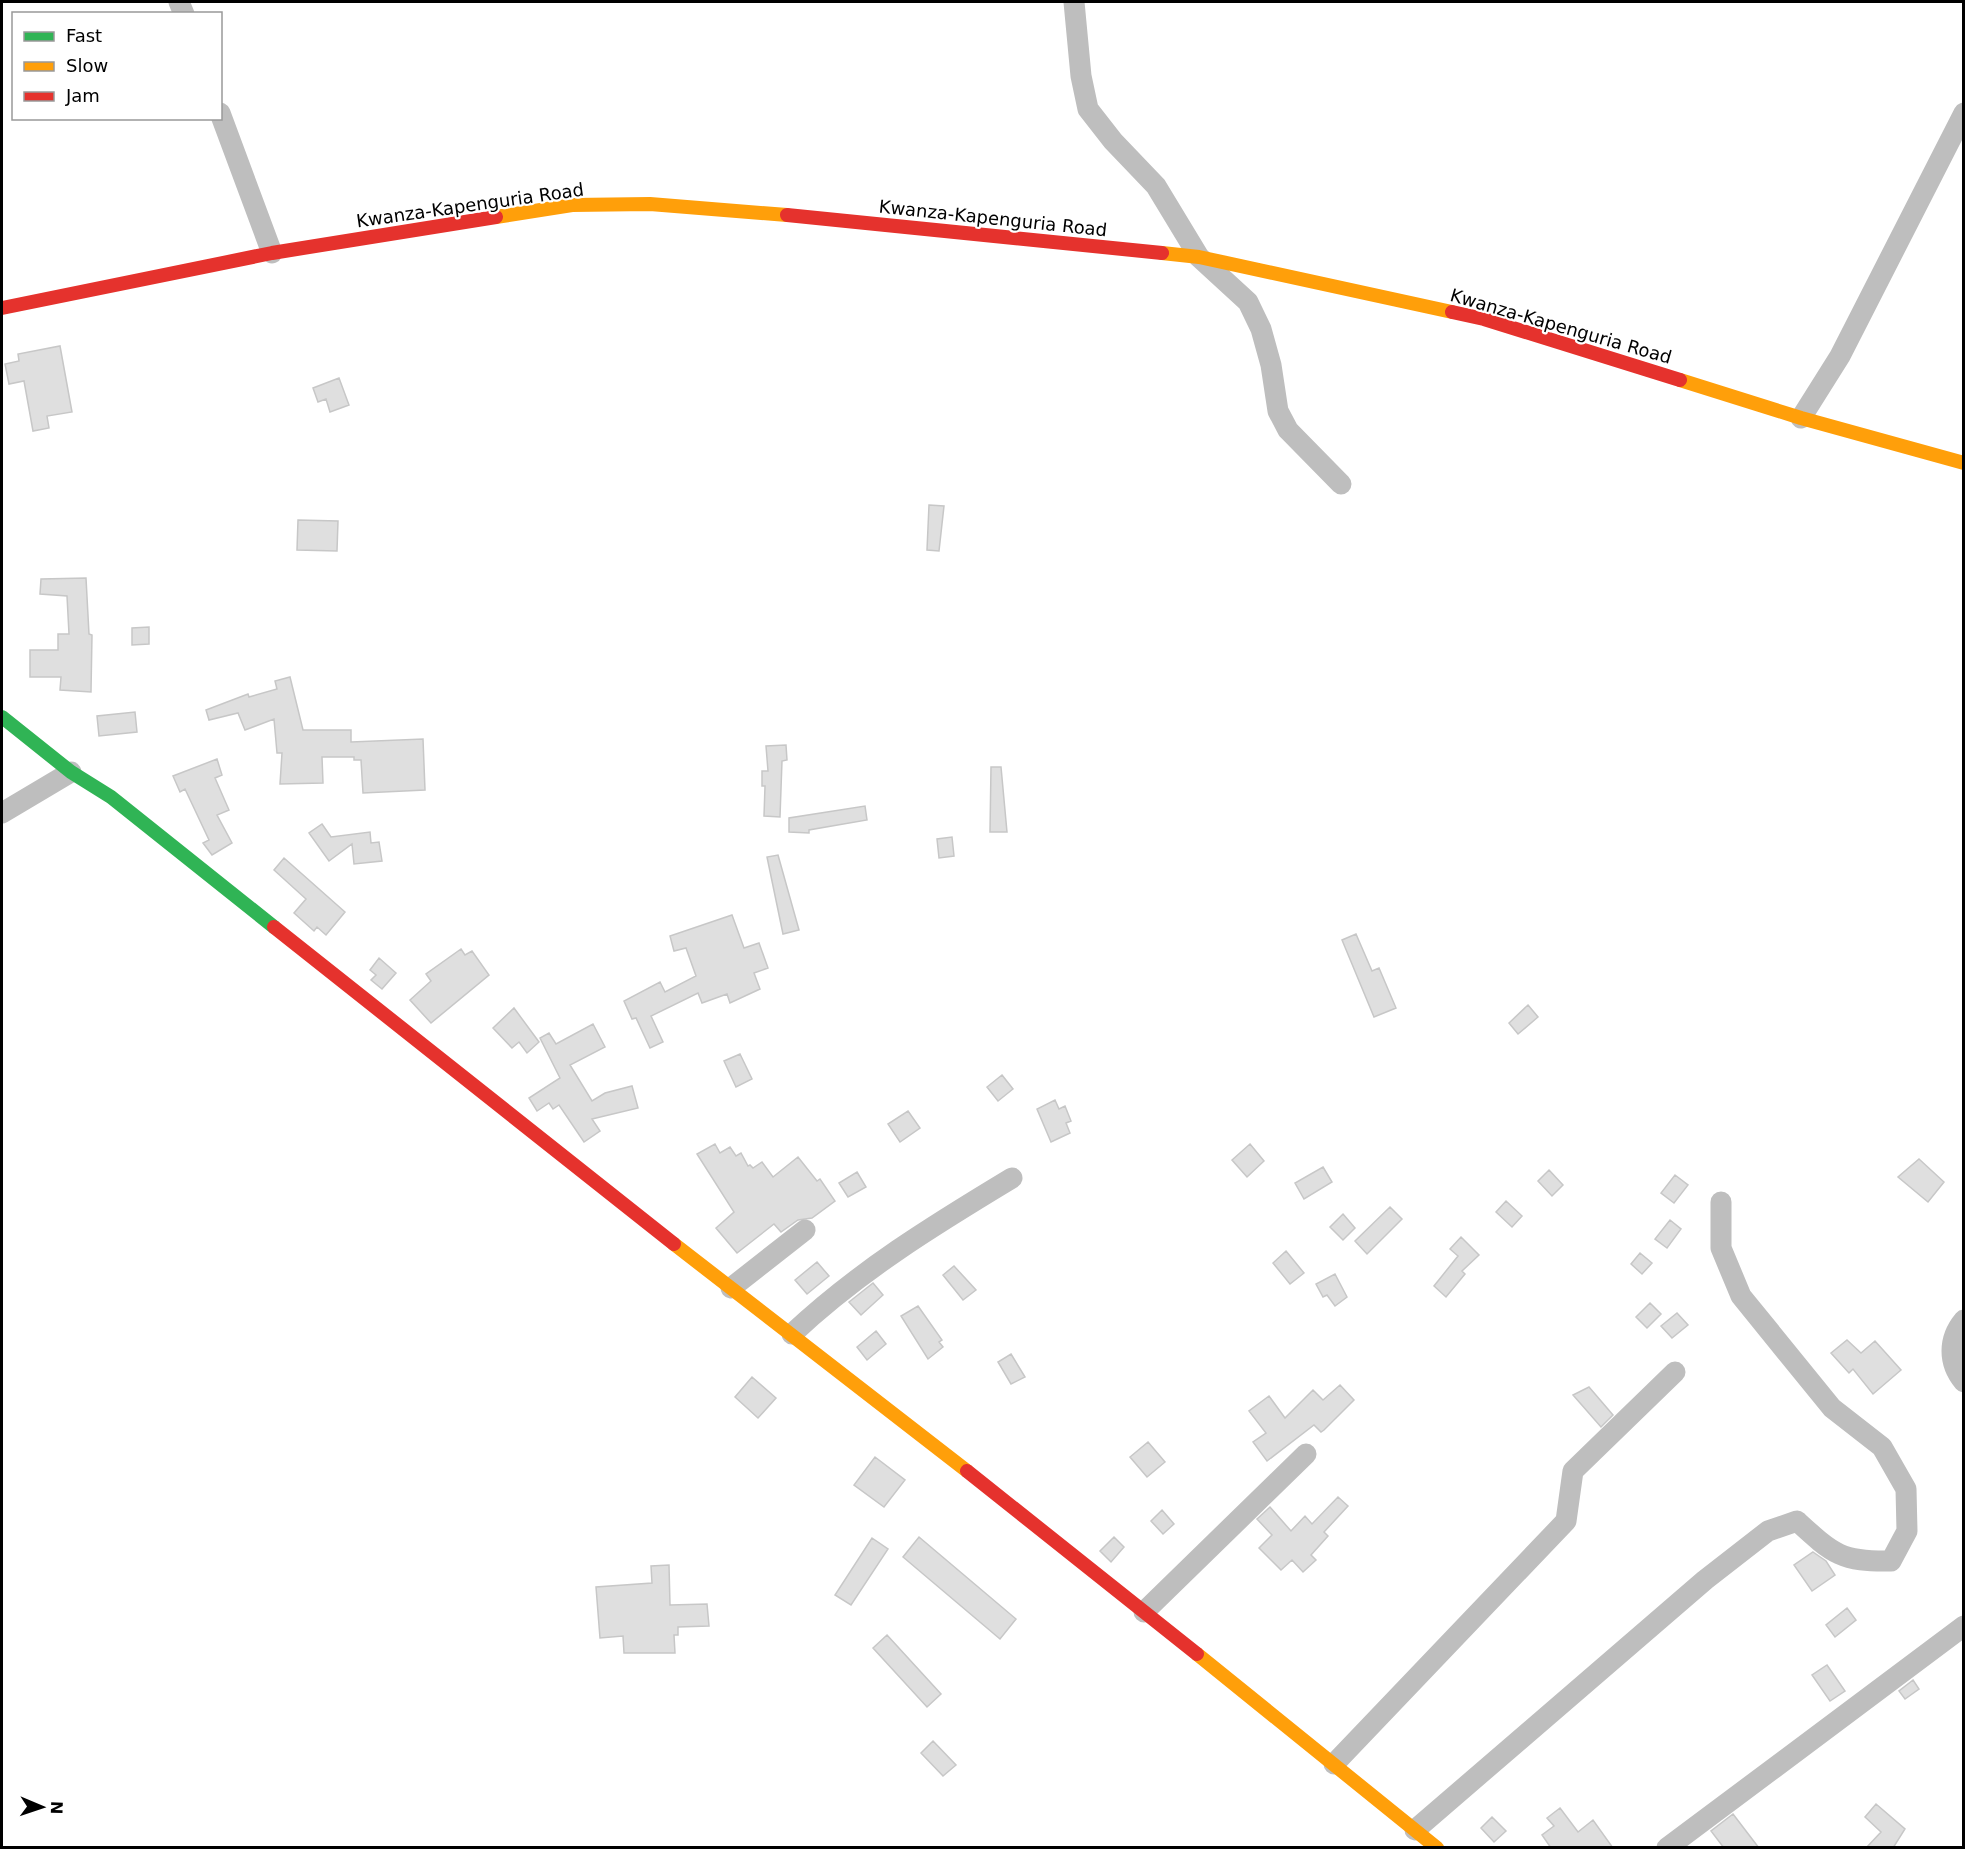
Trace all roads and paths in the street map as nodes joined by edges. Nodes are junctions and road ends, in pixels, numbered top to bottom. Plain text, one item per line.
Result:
1 (1074, 2) edge
2 (1964, 113) edge
3 (222, 118) edge
4 (272, 254) junction
5 (1199, 257) junction
6 (2, 308) edge
7 (1801, 418) junction
8 (1964, 463) edge
9 (1341, 484) dead end
10 (2, 717) edge
11 (71, 772) junction
12 (2, 813) edge
13 (1012, 1178) dead end
14 (1721, 1202) dead end
15 (805, 1230) dead end
16 (731, 1288) junction
17 (1964, 1320) edge
18 (792, 1334) junction
19 (1675, 1372) dead end
20 (1964, 1382) edge
21 (1306, 1454) dead end
22 (1144, 1612) junction
23 (1964, 1626) edge
24 (1334, 1764) junction
25 (1415, 1830) junction
26 (1437, 1848) edge
27 (1667, 1848) edge

1 - 5 street
2 - 7 street
3 - 4 street
4 - 5 street, Kwanza-Kapenguria Road
4 - 6 street, Kwanza-Kapenguria Road
5 - 7 street, Kwanza-Kapenguria Road
5 - 9 street
7 - 8 street, Kwanza-Kapenguria Road
10 - 11 street
11 - 12 street
11 - 16 street
13 - 18 street
14 - 25 street
15 - 16 street
16 - 18 street
17 - 20 street
18 - 22 street
19 - 24 street
21 - 22 street
22 - 24 street
23 - 27 street
24 - 25 street
25 - 26 street

